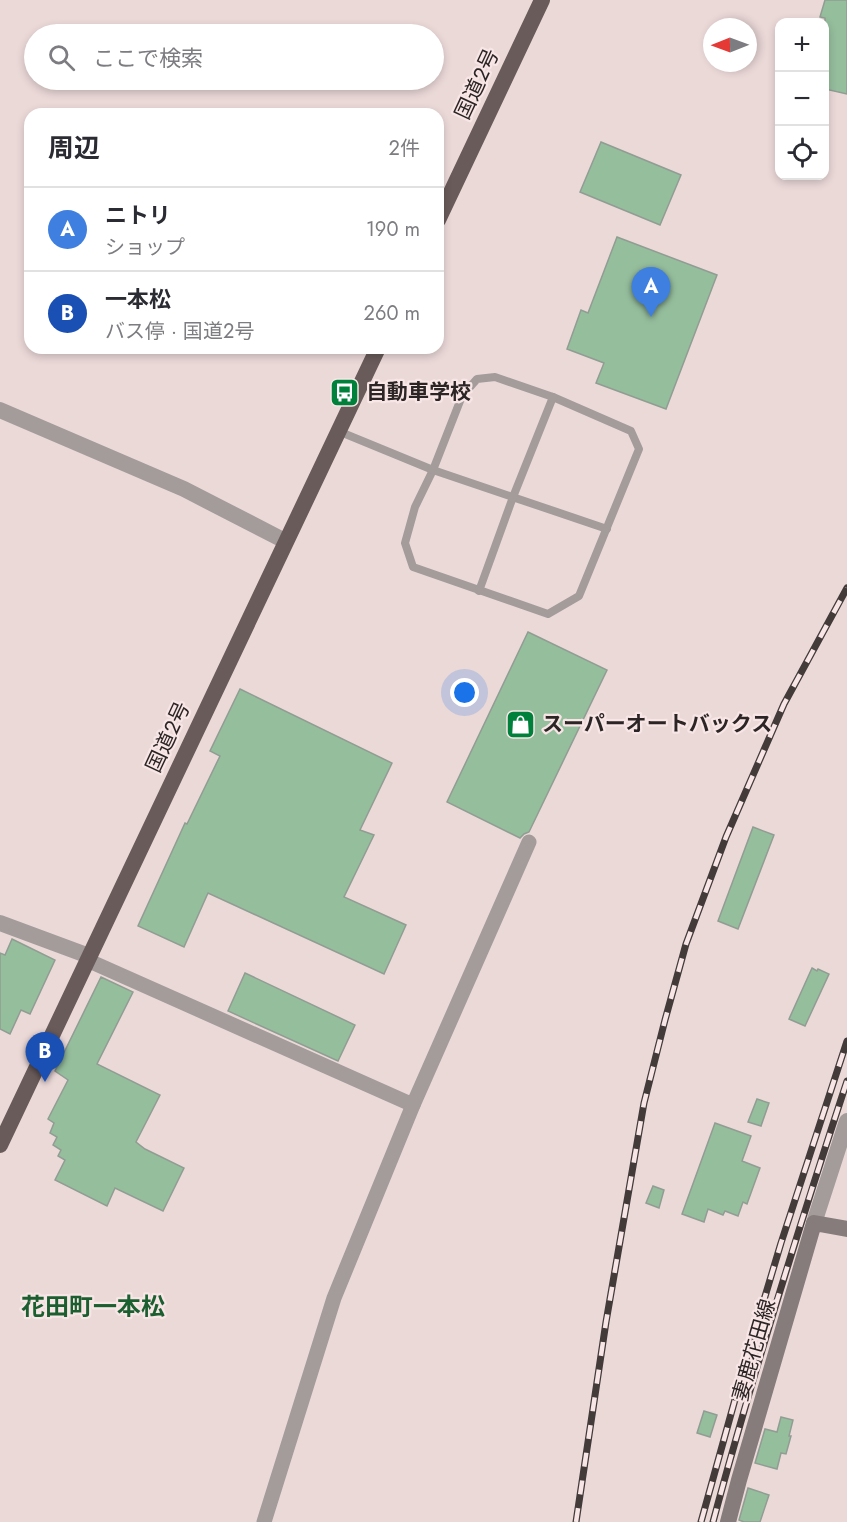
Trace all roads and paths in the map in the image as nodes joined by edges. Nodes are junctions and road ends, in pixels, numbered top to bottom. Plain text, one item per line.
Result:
1 (542, 0) edge
2 (444, 207) edge
3 (375, 354) edge
4 (553, 398) junction
5 (0, 410) edge
6 (338, 431) junction
7 (433, 470) junction
8 (513, 497) junction
9 (607, 529) junction
10 (285, 542) junction
11 (479, 591) junction
12 (529, 842) dead end
13 (0, 923) edge
14 (88, 958) junction
15 (413, 1105) junction
16 (847, 1121) edge
17 (0, 1145) edge
18 (814, 1224) junction
19 (847, 1229) edge
20 (264, 1522) edge
21 (728, 1522) edge

1 - 2 highway, 国道2号
3 - 6 highway, 国道2号
4 - 7 lane
4 - 8 lane
4 - 9 lane
5 - 10 street
6 - 7 lane
6 - 10 highway, 国道2号
7 - 8 lane
7 - 11 lane
8 - 9 lane
8 - 11 lane
9 - 11 lane
10 - 14 highway, 国道2号
12 - 15 street
13 - 14 street
14 - 15 street
14 - 17 highway, 国道2号
15 - 20 street
16 - 18 street
18 - 19 main road
18 - 21 main road, 妻鹿花田線

